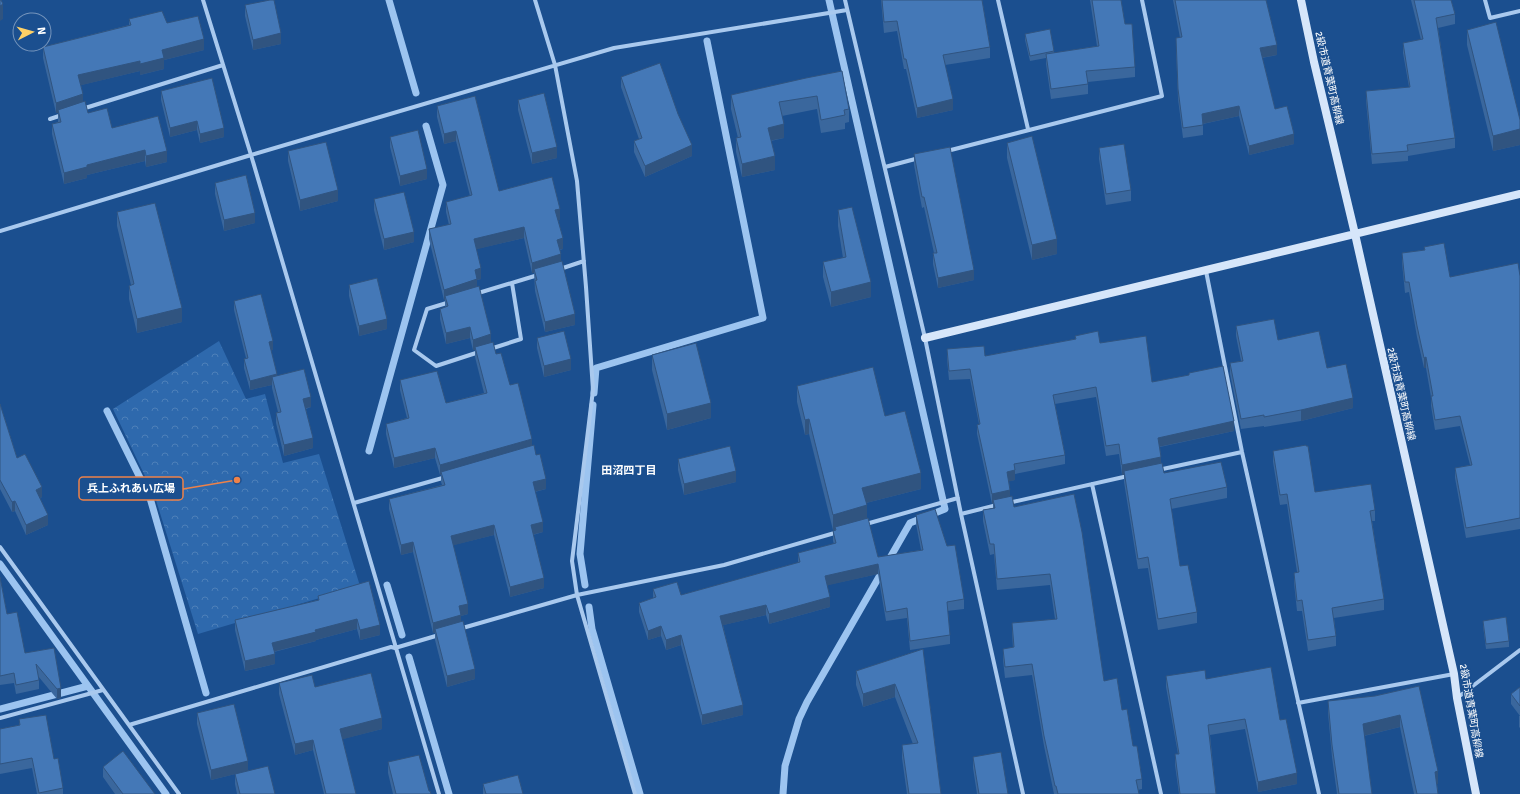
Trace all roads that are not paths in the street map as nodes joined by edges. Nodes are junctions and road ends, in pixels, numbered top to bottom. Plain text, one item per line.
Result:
1 (203, 0) edge
2 (535, 0) edge
3 (845, 0) edge
4 (998, 0) edge
5 (1142, 0) edge
6 (1301, 0) edge
7 (1486, 0) edge
8 (848, 10) junction
9 (1520, 11) edge
10 (223, 65) junction
11 (555, 65) junction
12 (80, 110) edge
13 (65, 114) edge
14 (50, 119) dead end
15 (1028, 129) junction
16 (945, 151) edge
17 (251, 155) junction
18 (922, 157) edge
19 (885, 167) junction
20 (1520, 194) edge
21 (0, 231) edge
22 (1355, 234) junction
23 (584, 262) junction
24 (555, 270) edge
25 (1206, 271) junction
26 (541, 274) edge
27 (512, 283) junction
28 (469, 296) edge
29 (455, 300) edge
30 (925, 338) junction
31 (1242, 452) junction
32 (1152, 471) edge
33 (453, 475) edge
34 (1130, 476) edge
35 (1092, 484) junction
36 (958, 498) junction
37 (354, 504) junction
38 (961, 514) junction
39 (862, 525) edge
40 (839, 532) edge
41 (0, 547) edge
42 (577, 595) junction
43 (456, 630) edge
44 (441, 635) edge
45 (396, 648) junction
46 (1520, 650) edge
47 (1454, 674) junction
48 (103, 690) junction
49 (1457, 698) junction
50 (1298, 703) junction
51 (0, 718) edge
52 (129, 725) junction
53 (180, 794) edge
54 (438, 794) edge
55 (635, 794) edge
56 (1024, 794) edge
57 (1161, 794) edge
58 (1319, 794) edge
59 (1476, 794) edge

1 - 10 street
2 - 11 street
3 - 8 street
4 - 15 street
5 - 15 street
6 - 22 street, 2級市道青葉町高柳線
7 - 9 street
8 - 11 street
8 - 19 street
10 - 12 street
10 - 17 street
11 - 17 street
11 - 23 street
13 - 14 street
15 - 16 street
17 - 21 street
17 - 37 street
18 - 19 street
19 - 30 street
20 - 22 street
22 - 25 street
22 - 47 street, 2級市道青葉町高柳線
23 - 24 street
23 - 42 street
25 - 30 street
25 - 31 street
26 - 27 street
27 - 28 street
27 - 29 street
30 - 36 street
31 - 32 street
31 - 50 street
33 - 37 street
34 - 35 street
35 - 38 street
35 - 57 street
36 - 38 street
36 - 39 street
37 - 45 street
38 - 56 street
40 - 42 street
41 - 48 street
42 - 43 street
42 - 55 street
44 - 45 street
45 - 52 street
45 - 54 street
46 - 49 street
47 - 49 street, 2級市道青葉町高柳線
47 - 50 street
48 - 51 street
48 - 52 street
49 - 59 street, 2級市道青葉町高柳線
50 - 58 street
52 - 53 street

